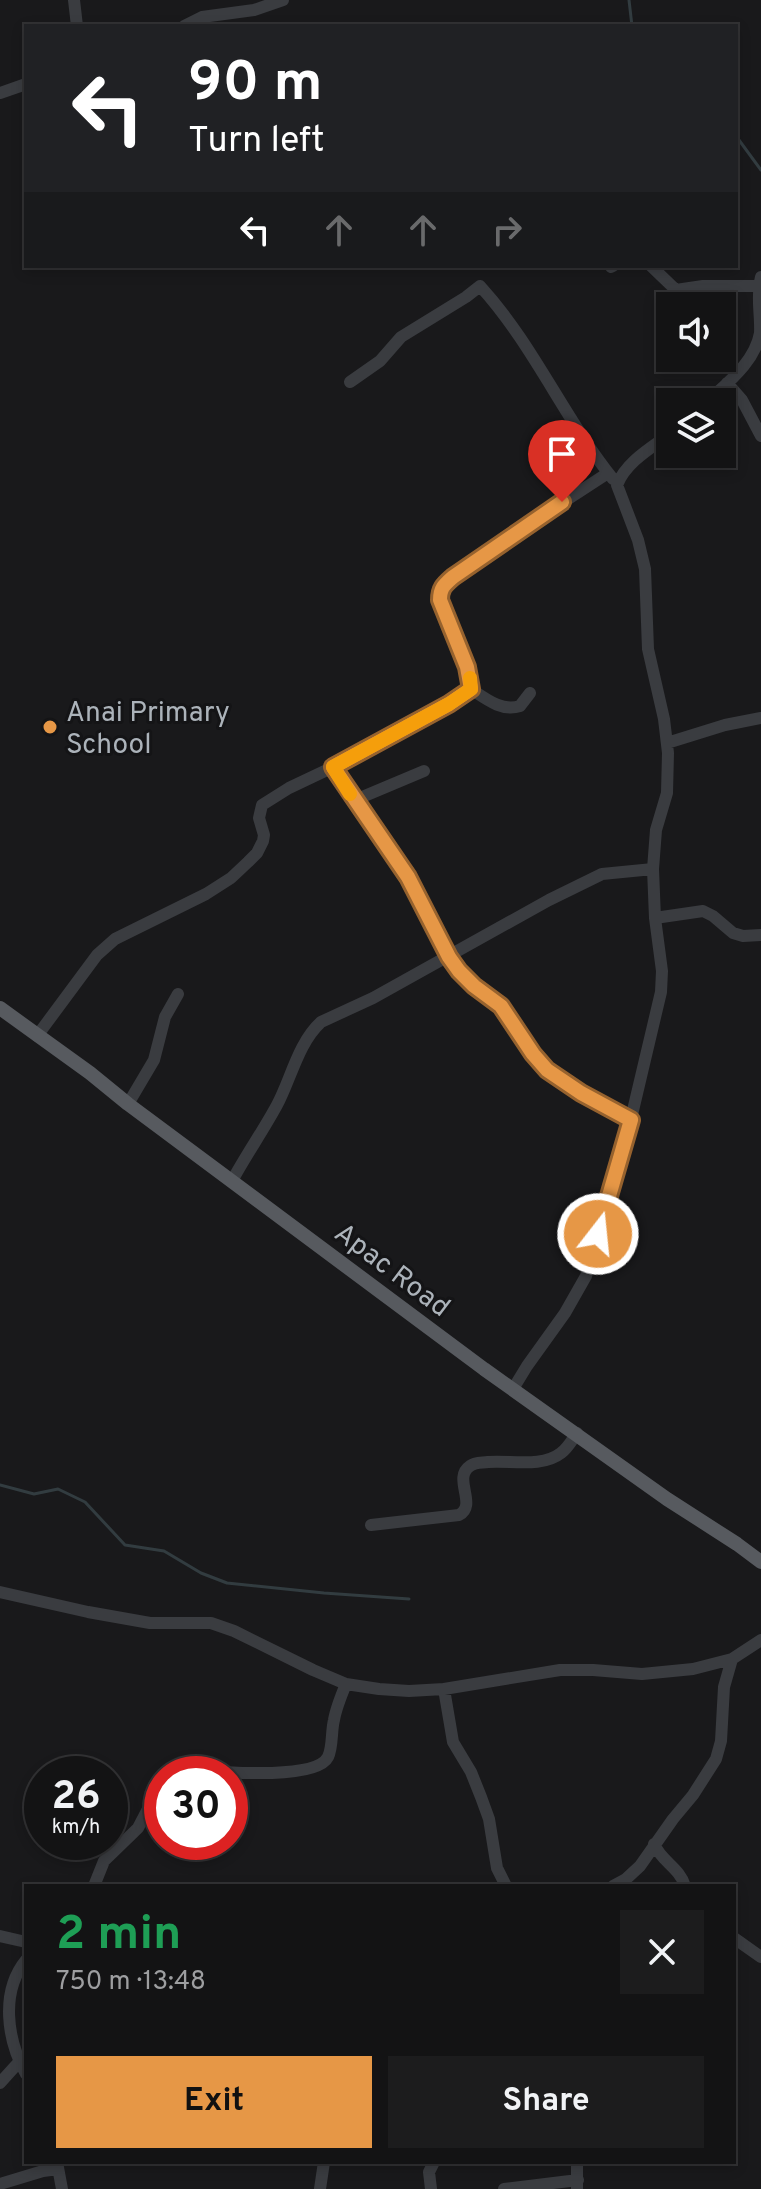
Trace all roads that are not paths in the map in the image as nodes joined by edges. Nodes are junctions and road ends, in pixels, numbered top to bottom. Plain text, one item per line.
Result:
1 (74, 0) edge
2 (283, 0) edge
3 (77, 24) edge
4 (188, 24) edge
5 (24, 85) edge
6 (0, 93) edge
7 (653, 268) edge
8 (760, 282) edge
9 (676, 290) joint
10 (350, 382) dead end
11 (727, 383) junction
12 (722, 388) edge
13 (761, 436) edge
14 (656, 445) edge
15 (608, 473) junction
16 (617, 485) junction
17 (471, 689) junction
18 (530, 693) dead end
19 (761, 718) edge
20 (667, 743) junction
21 (333, 767) junction
22 (424, 771) dead end
23 (355, 800) junction
24 (653, 869) junction
25 (655, 918) junction
26 (761, 935) edge
27 (449, 957) junction
28 (178, 994) dead end
29 (0, 1008) edge
30 (37, 1036) junction
31 (128, 1104) junction
32 (631, 1120) junction
33 (232, 1181) junction
34 (513, 1389) junction
35 (577, 1433) junction
36 (371, 1525) dead end
37 (760, 1558) edge
38 (0, 1592) edge
39 (761, 1640) edge
40 (732, 1659) junction
41 (346, 1684) junction
42 (444, 1689) junction
43 (248, 1773) edge
44 (144, 1816) edge
45 (654, 1844) junction
46 (632, 1882) edge
47 (95, 1884) edge
48 (505, 1884) edge
49 (684, 1884) edge
50 (0, 1936) edge
51 (736, 1939) edge
52 (24, 1942) edge
53 (761, 1957) edge
54 (24, 1963) edge
55 (23, 2068) edge
56 (0, 2083) edge
57 (324, 2164) edge
58 (433, 2164) edge
59 (58, 2166) edge
60 (0, 2184) edge
61 (577, 2184) edge
62 (62, 2189) edge
63 (320, 2189) edge
64 (431, 2189) edge
65 (504, 2189) edge

1 - 3 street
2 - 4 street
5 - 6 street
7 - 9 street
8 - 9 street
8 - 11 street
10 - 15 street
11 - 12 street
11 - 13 street
14 - 16 street
15 - 16 street
15 - 17 street
16 - 20 street
17 - 18 street
17 - 21 street
19 - 20 street
20 - 24 street
21 - 23 street
21 - 30 street
22 - 23 street
23 - 27 street
24 - 25 street
24 - 27 street
25 - 26 street
25 - 32 street
27 - 32 street
27 - 33 street
28 - 31 street
29 - 30 main road, Apac Road
30 - 31 main road, Apac Road
31 - 33 main road, Apac Road
32 - 34 street
33 - 34 main road, Apac Road
34 - 35 main road, Apac Road
35 - 36 street
35 - 37 main road, Apac Road
38 - 41 street
39 - 40 street
40 - 42 street
40 - 45 street
41 - 42 street
41 - 43 street
42 - 48 street
44 - 47 street
45 - 46 street
45 - 49 street
50 - 52 street
51 - 53 street
54 - 55 street
55 - 56 street
57 - 63 street
58 - 64 street
59 - 60 street
59 - 62 street
61 - 65 street

